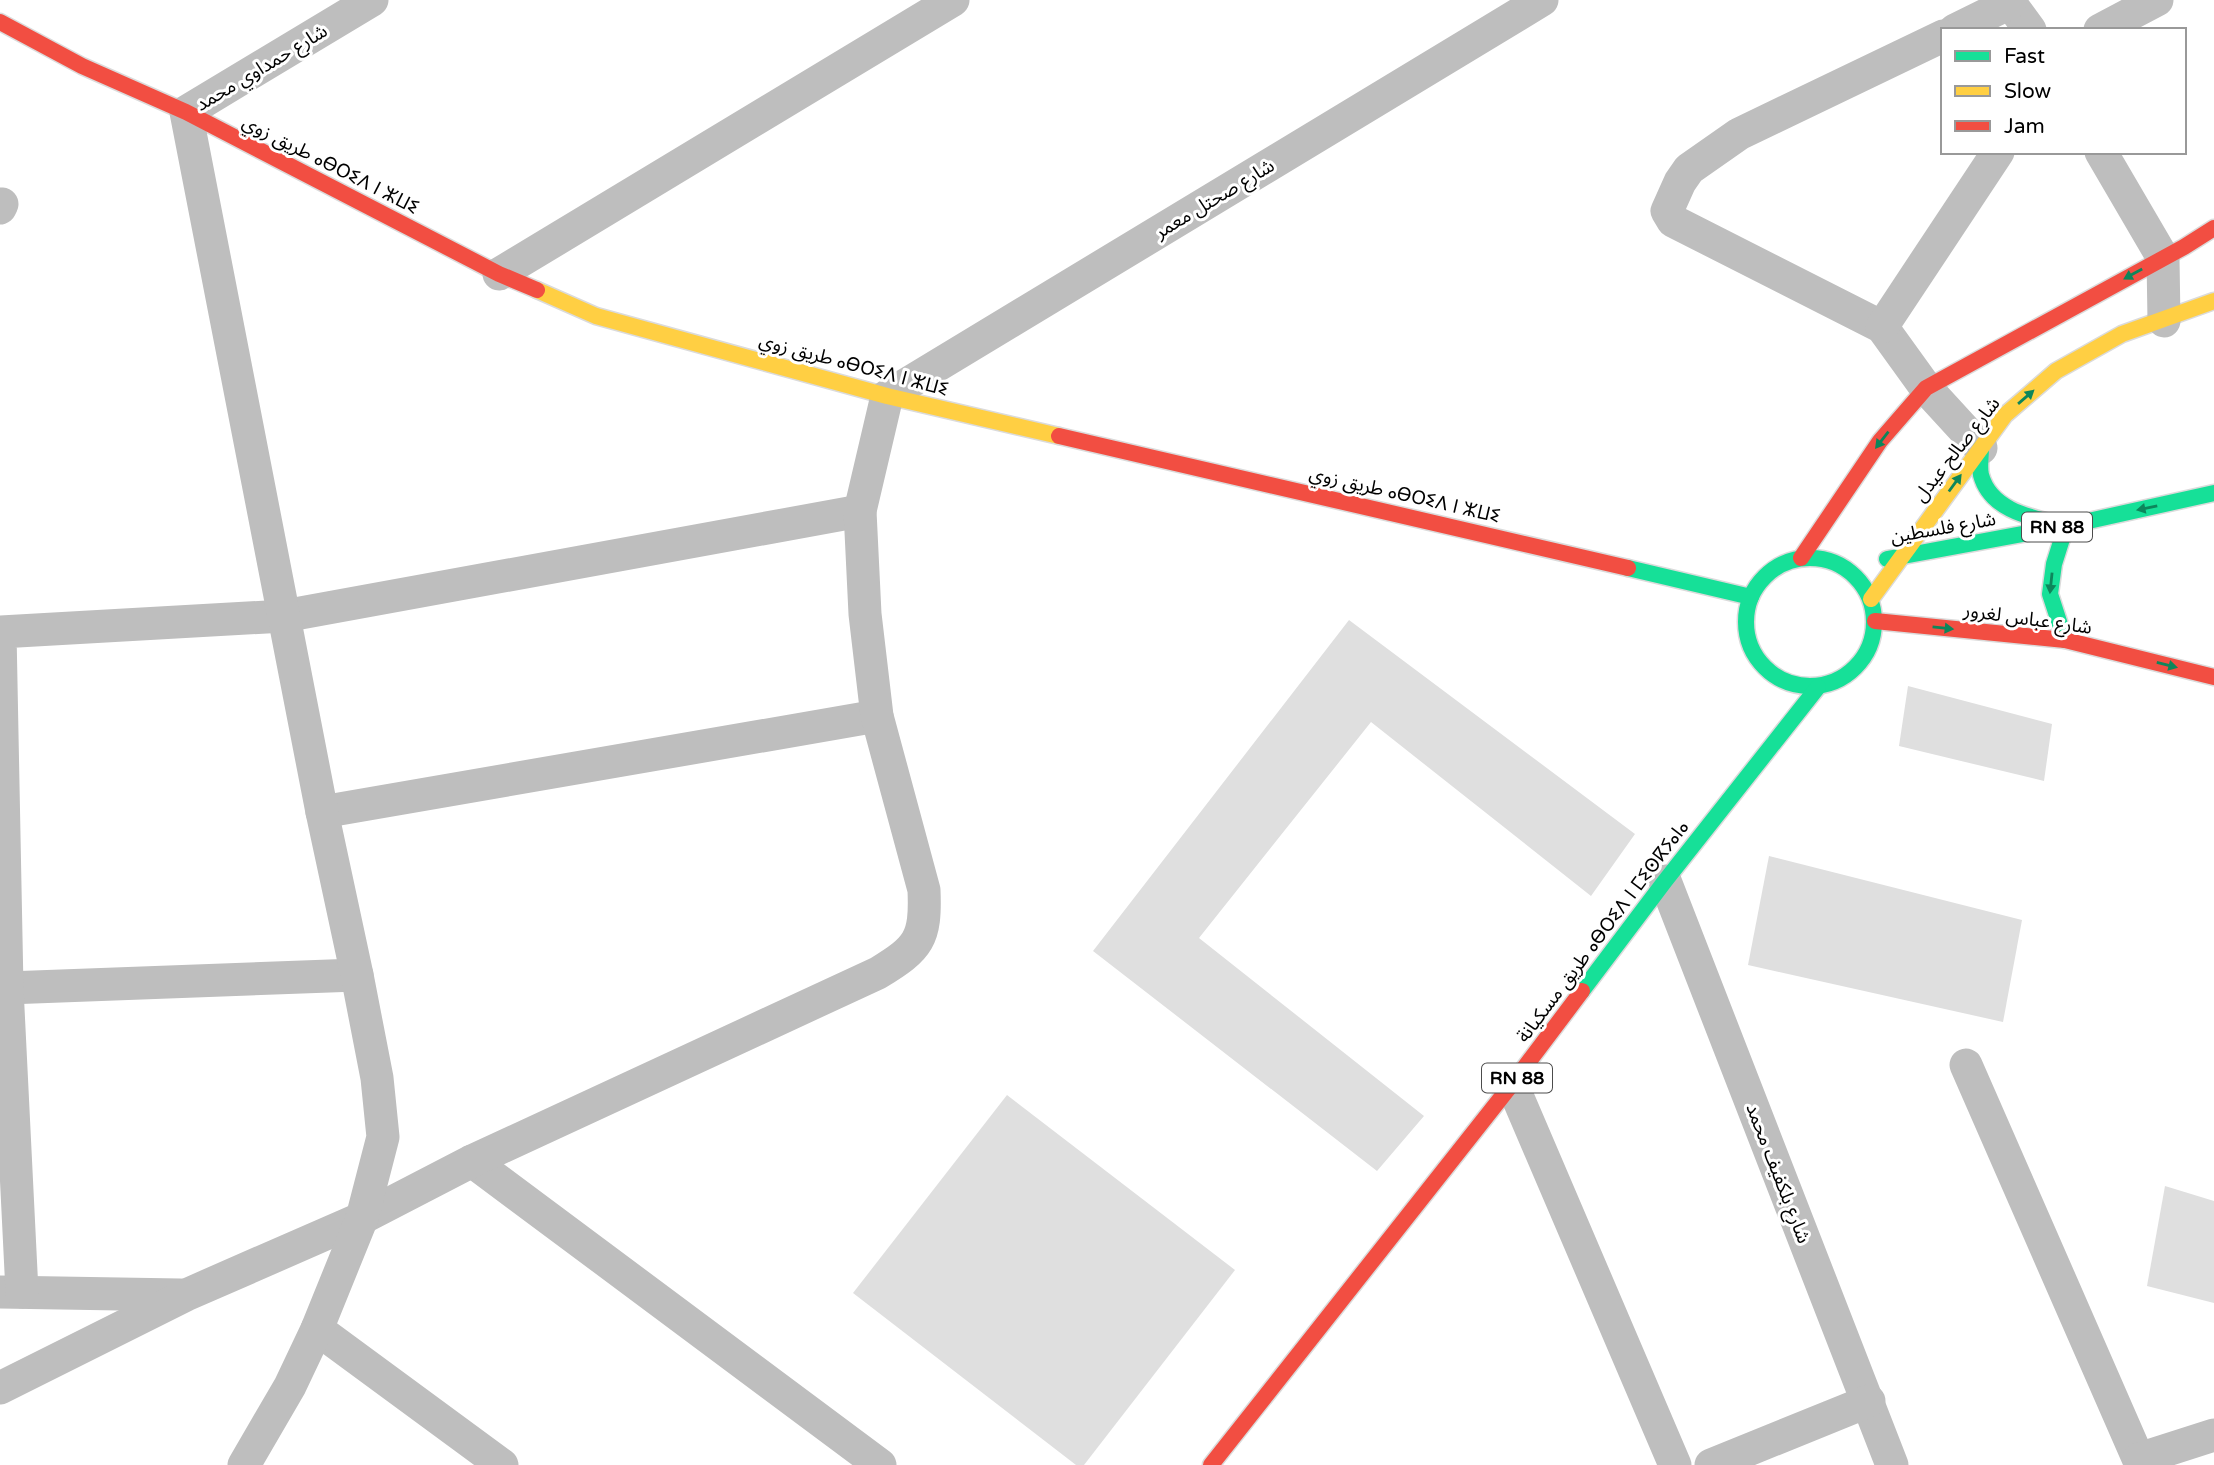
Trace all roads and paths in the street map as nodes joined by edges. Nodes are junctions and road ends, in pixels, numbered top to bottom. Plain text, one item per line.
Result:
1 (372, 0) edge
2 (953, 0) edge
3 (1542, 0) edge
4 (2157, 0) edge
5 (2009, 2) edge
6 (0, 22) edge
7 (1959, 28) edge
8 (2028, 28) edge
9 (2104, 28) edge
10 (1941, 37) edge
11 (186, 112) junction
12 (1997, 154) edge
13 (2102, 154) edge
14 (2214, 228) edge
15 (2163, 258) junction
16 (499, 274) junction
17 (2214, 301) edge
18 (2164, 321) junction
19 (1882, 327) junction
20 (1926, 388) junction
21 (887, 396) junction
22 (1981, 448) junction
23 (2214, 493) edge
24 (860, 511) junction
25 (2066, 526) junction
26 (1900, 557) junction
27 (1801, 558) junction
28 (1843, 566) junction
29 (1751, 597) junction
30 (1871, 599) junction
31 (284, 616) junction
32 (1875, 621) junction
33 (2065, 640) junction
34 (2214, 677) edge
35 (1818, 687) junction
36 (877, 716) junction
37 (323, 811) junction
38 (1665, 881) junction
39 (357, 975) junction
40 (8, 988) junction
41 (1966, 1065) dead end
42 (1512, 1084) junction
43 (472, 1161) junction
44 (362, 1218) junction
45 (11, 1292) edge
46 (186, 1295) junction
47 (317, 1329) junction
48 (0, 1388) edge
49 (1868, 1401) junction
50 (2214, 1435) edge
51 (1219, 1461) edge
52 (2140, 1462) edge
53 (244, 1465) edge
54 (502, 1465) edge
55 (880, 1465) edge
56 (1675, 1465) edge
57 (1711, 1465) edge
58 (1892, 1465) edge

1 - 11 street, شارع حمداوي محمد
2 - 16 street
3 - 21 street, شارع صحتل معمر
4 - 9 street
5 - 7 street
5 - 8 street
6 - 11 main road, طريق زوي ⴰⴱⵔⵉⴷ ⵏ ⵣⵡⵉ
10 - 19 street
11 - 16 main road, طريق زوي ⴰⴱⵔⵉⴷ ⵏ ⵣⵡⵉ
11 - 31 street
12 - 19 street
13 - 15 street
14 - 15 main road
15 - 18 street
15 -> 20 main road
16 - 21 main road, طريق زوي ⴰⴱⵔⵉⴷ ⵏ ⵣⵡⵉ
17 - 18 main road, شارع صالح عيدل
22 -> 18 main road, شارع صالح عيدل
19 - 20 street
20 - 22 street
20 -> 27 main road
21 - 24 street
21 - 29 main road, طريق زوي ⴰⴱⵔⵉⴷ ⵏ ⵣⵡⵉ
22 - 25 main road
26 -> 22 main road, شارع صالح عيدل
23 -> 25 main road, شارع فلسطين / RN 88
24 - 31 street
24 - 36 street
25 - 26 main road, شارع فلسطين / RN 88
25 -> 33 main road
26 - 28 main road, شارع فلسطين / RN 88
26 - 30 main road, شارع صالح عيدل
27 - 28 main road
27 - 29 main road
28 - 30 main road
29 - 35 main road
30 - 32 main road
31 - 37 street
31 - 40 street
32 -> 33 main road, شارع عباس لغرور
32 - 35 main road
33 -> 34 main road, شارع عباس لغرور
35 - 38 main road, طريق مسكيانة ⴰⴱⵔⵉⴷ ⵏ ⵎⵉⵙⴽⵢⴰⵏⴰ / RN 88
36 - 37 street
36 - 43 street
37 - 39 street
38 - 42 main road, طريق مسكيانة ⴰⴱⵔⵉⴷ ⵏ ⵎⵉⵙⴽⵢⴰⵏⴰ / RN 88
38 - 49 street, شارع بلكفيف محمد
39 - 40 street
39 - 44 street
40 - 45 street
41 - 52 street
42 - 51 main road, طريق مسكيانة ⴰⴱⵔⵉⴷ ⵏ ⵎⵉⵙⴽⵢⴰⵏⴰ / RN 88
42 - 56 street
43 - 44 street
43 - 55 street
44 - 46 street
44 - 47 street
45 - 46 street
46 - 48 street
47 - 53 street
47 - 54 street
49 - 57 street
49 - 58 street, شارع بلكفيف محمد
50 - 52 street

